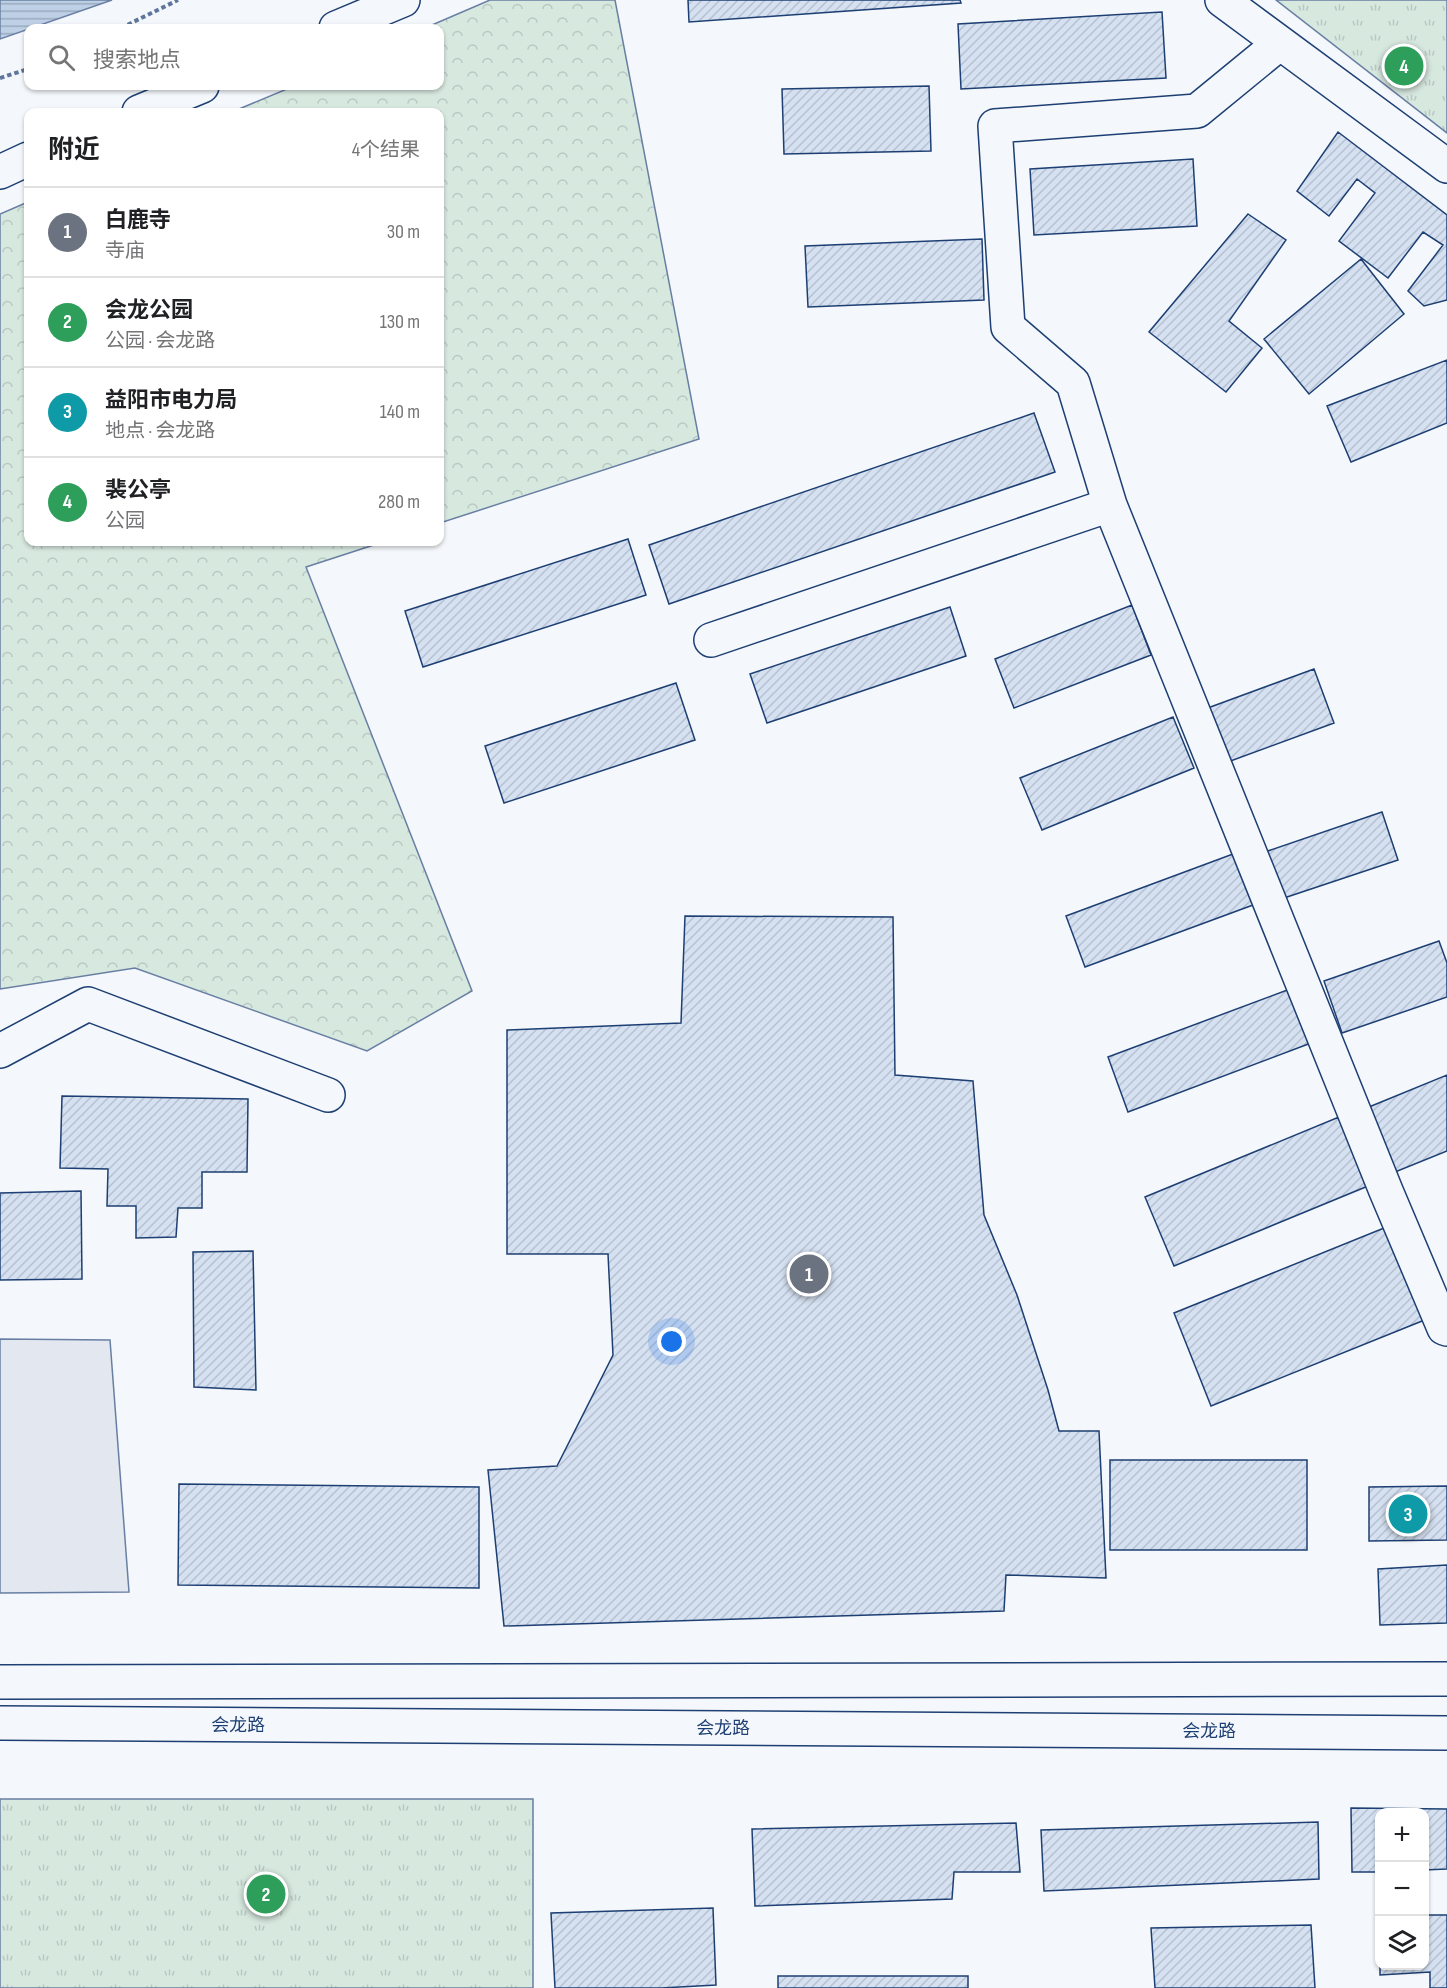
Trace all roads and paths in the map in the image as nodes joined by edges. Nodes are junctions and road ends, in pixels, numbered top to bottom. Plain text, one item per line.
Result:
1 (178, 0) edge
2 (403, 0) edge
3 (1222, 0) edge
4 (129, 24) edge
5 (346, 24) edge
6 (1280, 43) junction
7 (24, 70) edge
8 (0, 78) edge
9 (192, 90) edge
10 (149, 108) edge
11 (24, 161) edge
12 (1447, 166) edge
13 (0, 172) edge
14 (1110, 506) junction
15 (711, 640) dead end
16 (0, 1051) edge
17 (328, 1095) dead end
18 (1447, 1329) edge
19 (1447, 1679) edge
20 (0, 1682) edge
21 (0, 1723) edge
22 (1447, 1733) edge

1 - 4 path
2 - 5 street
3 - 6 street
6 - 12 street
6 - 14 street
7 - 8 path
9 - 10 street
11 - 13 street
14 - 15 street
14 - 18 street
16 - 17 street
19 - 20 street
21 - 22 street, 会龙路

